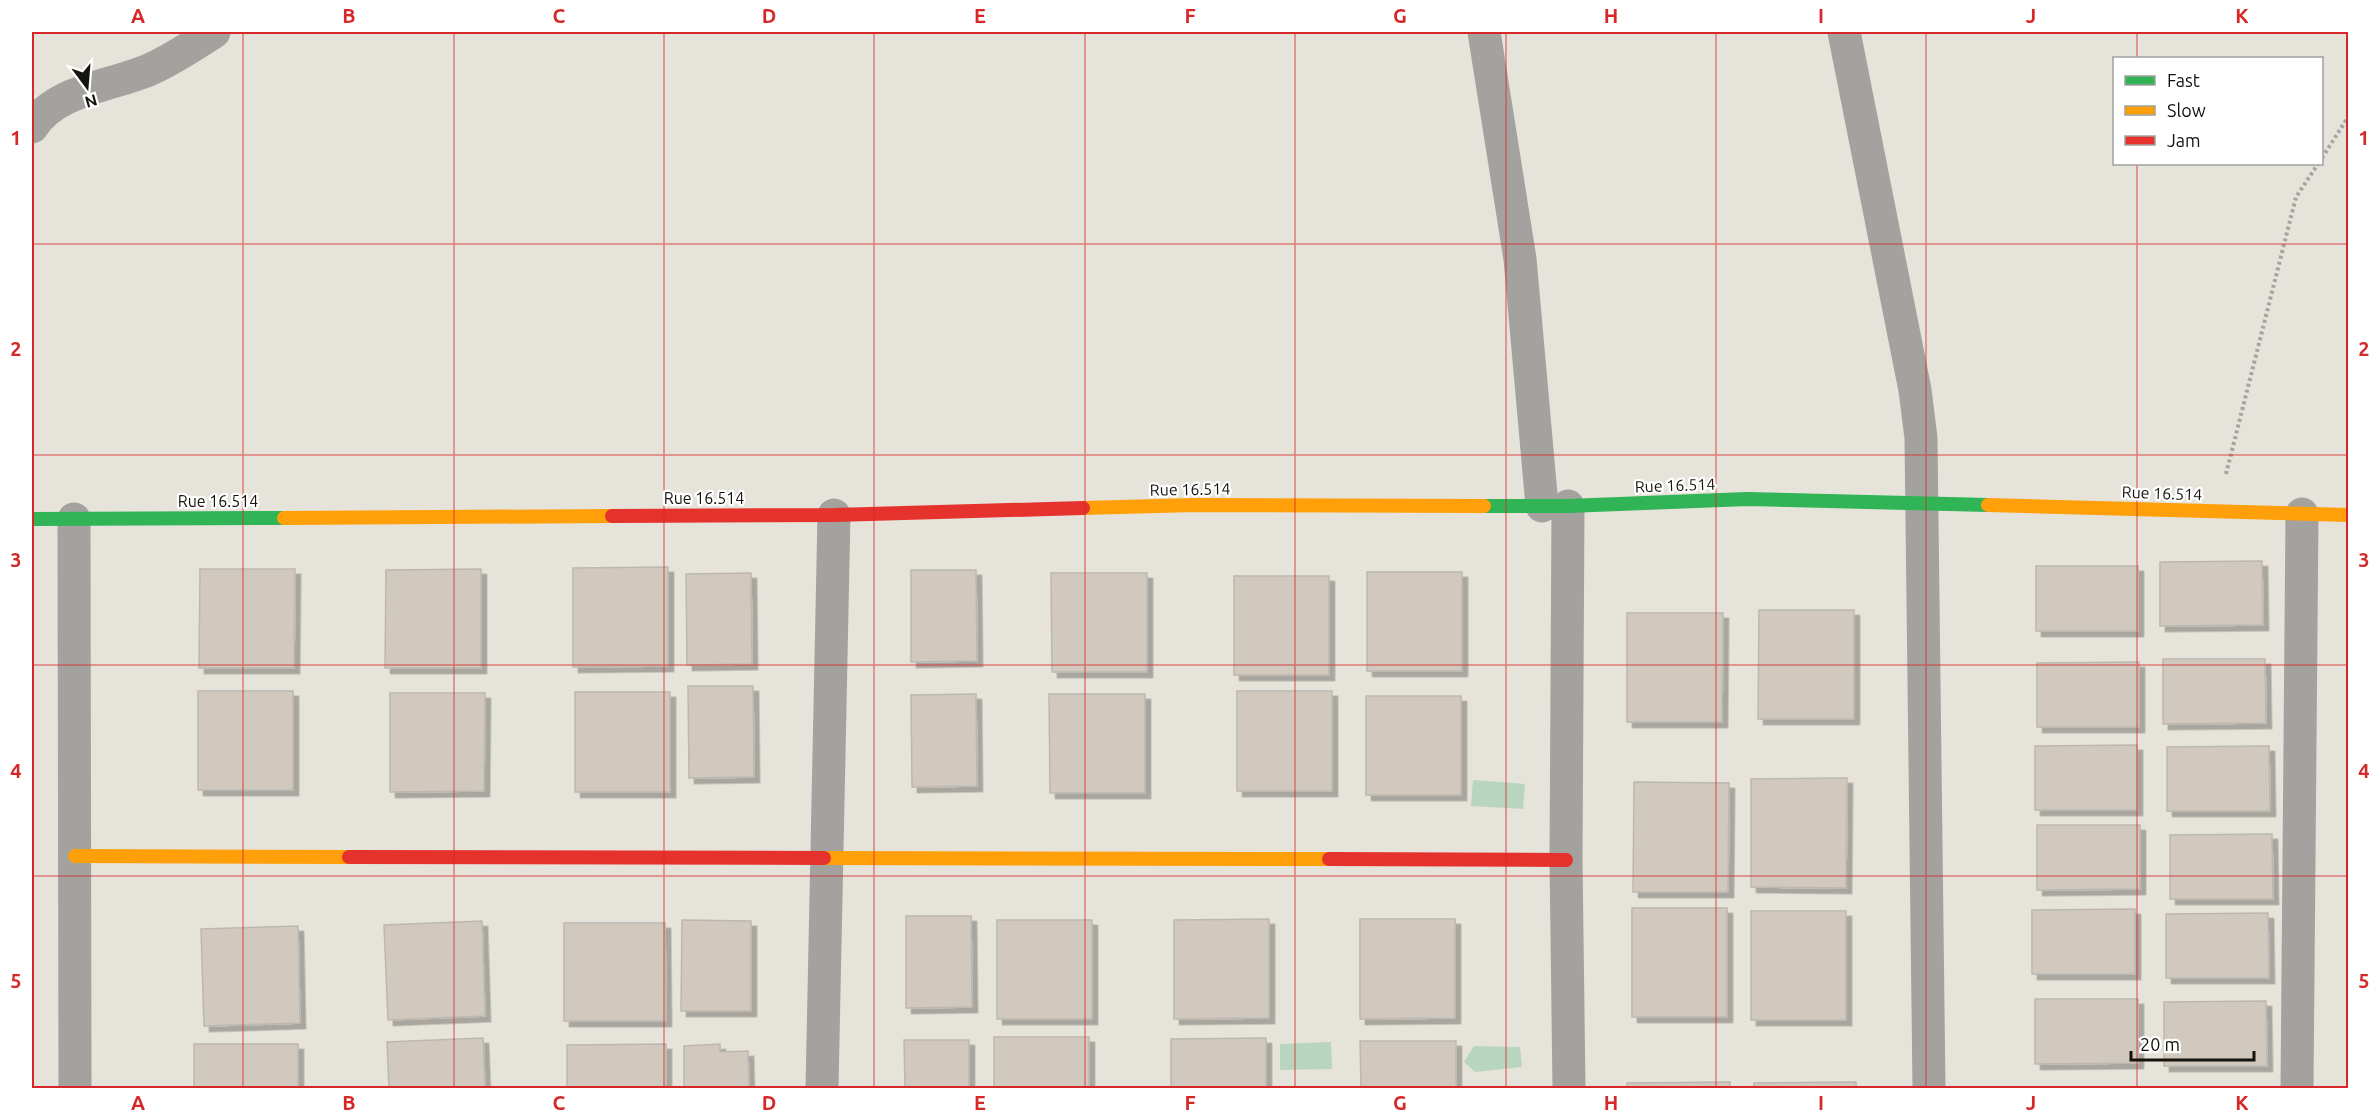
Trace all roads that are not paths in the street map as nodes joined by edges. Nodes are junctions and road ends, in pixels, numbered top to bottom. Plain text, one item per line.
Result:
1 (214, 32) edge
2 (1484, 32) edge
3 (1844, 32) edge
4 (32, 127) edge
5 (1922, 503) junction
6 (1555, 506) junction
7 (2302, 514) junction
8 (2349, 514) edge
9 (834, 515) junction
10 (32, 519) edge
11 (74, 519) junction
12 (75, 856) junction
13 (827, 857) junction
14 (1566, 860) junction
15 (75, 1089) edge
16 (822, 1089) edge
17 (1569, 1089) edge
18 (1929, 1089) edge
19 (2297, 1089) edge

1 - 4 street
2 - 6 street
3 - 5 street
5 - 6 street, Rue 16.514
5 - 7 street, Rue 16.514
5 - 18 street
6 - 9 street, Rue 16.514
6 - 14 street
7 - 8 street, Rue 16.514
7 - 19 street
9 - 11 street, Rue 16.514
9 - 13 street
10 - 11 street, Rue 16.514
11 - 12 street
12 - 13 street
12 - 15 street
13 - 14 street
13 - 16 street
14 - 17 street

